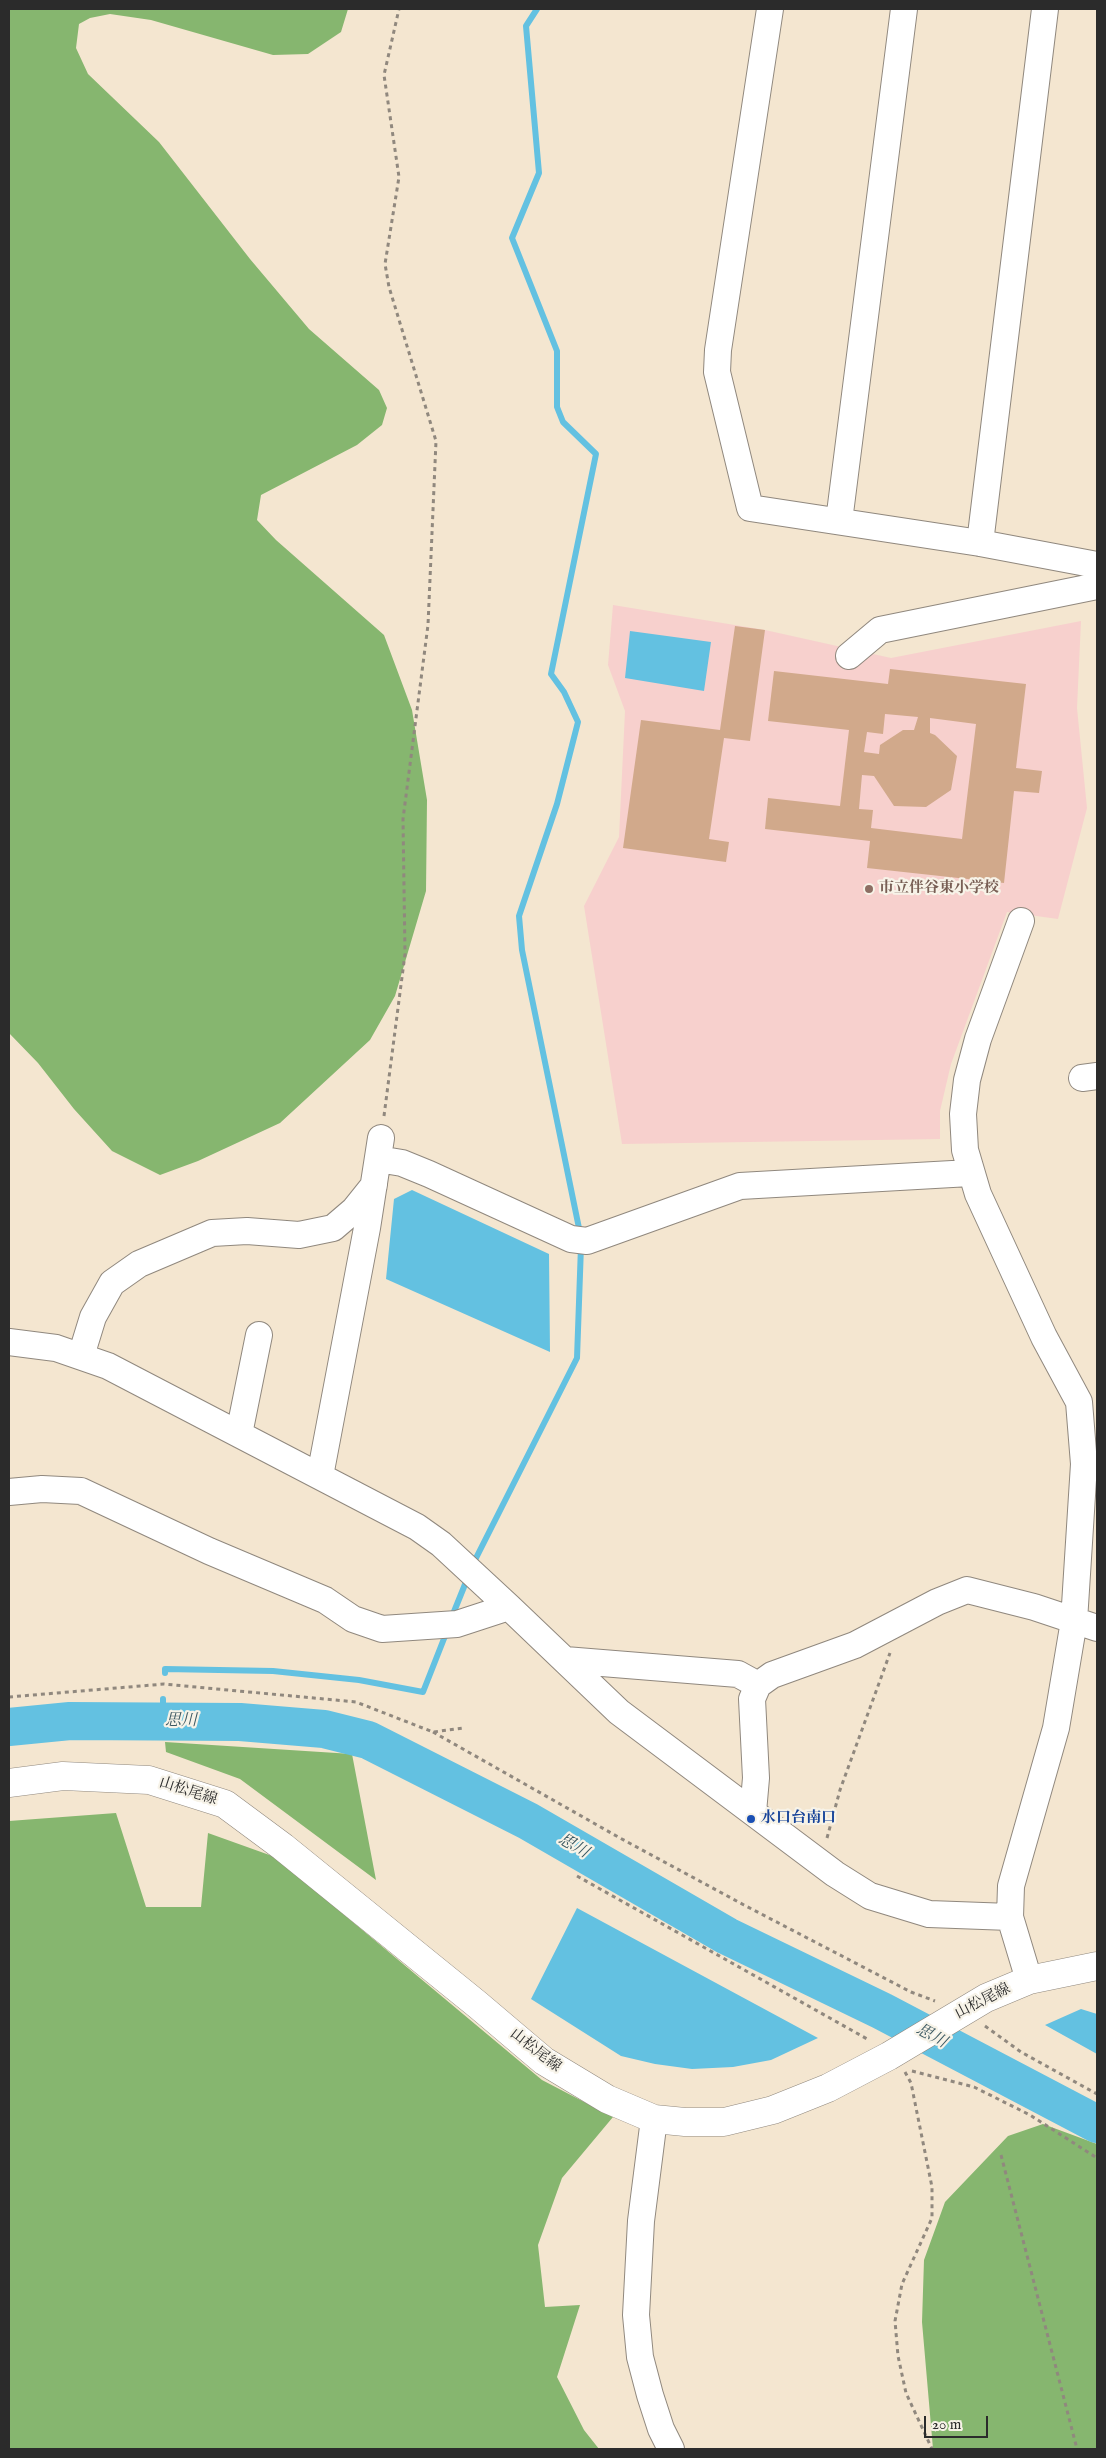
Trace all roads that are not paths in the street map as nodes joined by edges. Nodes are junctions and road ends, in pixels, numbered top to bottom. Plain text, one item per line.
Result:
1 (770, 9) edge
2 (904, 9) edge
3 (1046, 9) edge
4 (839, 521) junction
5 (980, 543) junction
6 (1097, 565) edge
7 (1097, 586) edge
8 (849, 656) dead end
9 (1021, 921) dead end
10 (970, 1173) junction
11 (374, 1185) junction
12 (259, 1335) dead end
13 (9, 1342) edge
14 (81, 1356) junction
15 (239, 1434) junction
16 (320, 1476) junction
17 (9, 1492) edge
18 (510, 1607) junction
19 (1085, 1624) edge
20 (565, 1660) junction
21 (758, 1686) junction
22 (9, 1783) edge
23 (753, 1812) junction
24 (1010, 1917) junction
25 (1097, 1966) edge
26 (1029, 1980) junction
27 (654, 2119) junction
28 (672, 2449) edge

1 - 4 street
2 - 4 street
3 - 5 street
4 - 5 street
5 - 6 street
7 - 8 street
9 - 10 street
10 - 11 street
10 - 19 street
11 - 14 street
11 - 16 street
12 - 15 street
13 - 14 street
14 - 15 street
15 - 16 street
16 - 18 street
17 - 18 street
18 - 20 street
19 - 21 street
19 - 24 street
20 - 21 street
20 - 23 street
21 - 23 street
22 - 27 main road, 山松尾線
23 - 24 street
24 - 26 street
25 - 26 main road, 山松尾線
26 - 27 main road, 山松尾線
27 - 28 street

